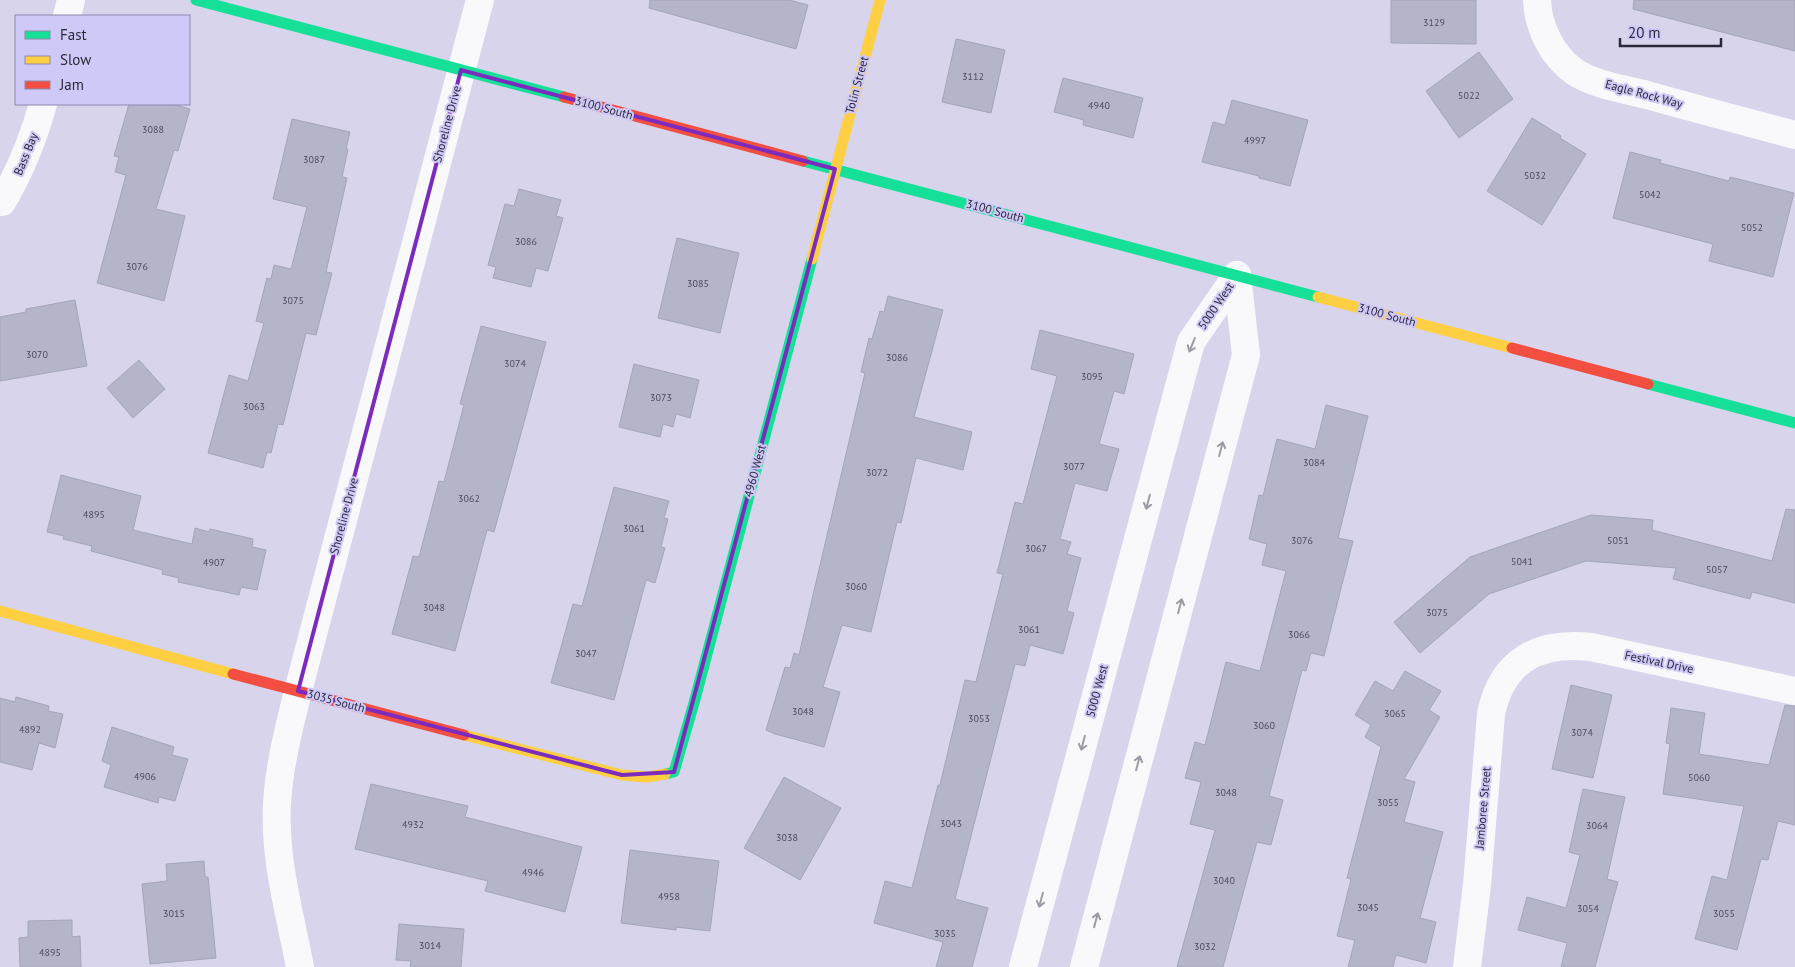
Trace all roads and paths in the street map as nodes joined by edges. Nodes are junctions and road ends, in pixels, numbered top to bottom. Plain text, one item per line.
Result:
1 (71, 0) edge
2 (196, 0) edge
3 (480, 0) edge
4 (880, 0) edge
5 (1537, 0) edge
6 (67, 15) edge
7 (461, 70) junction
8 (43, 105) edge
9 (1795, 135) edge
10 (835, 169) junction
11 (2, 202) dead end
12 (1237, 275) junction
13 (1795, 422) edge
14 (0, 611) edge
15 (1524, 659) joint
16 (1795, 690) edge
17 (298, 691) junction
18 (674, 772) joint
19 (300, 967) edge
20 (1023, 967) edge
21 (1084, 967) edge
22 (1467, 967) edge

1 - 6 street
2 - 7 main road, 3100 South
3 - 7 street, Shoreline Drive
4 - 10 main road, Tolin Street
5 - 9 street, Eagle Rock Way
7 - 10 main road, 3100 South
7 - 17 street, Shoreline Drive
8 - 11 street, Bass Bay
10 - 12 main road, 3100 South
10 - 18 main road, 4960 West
12 - 13 main road, 3100 South
12 -> 20 street, 5000 West
21 -> 12 street, 5000 West
14 - 17 main road, 3035 South
15 - 16 street, Festival Drive
15 - 22 street, Jamboree Street
17 - 18 main road, 3035 South
17 - 19 street, Shoreline Drive

